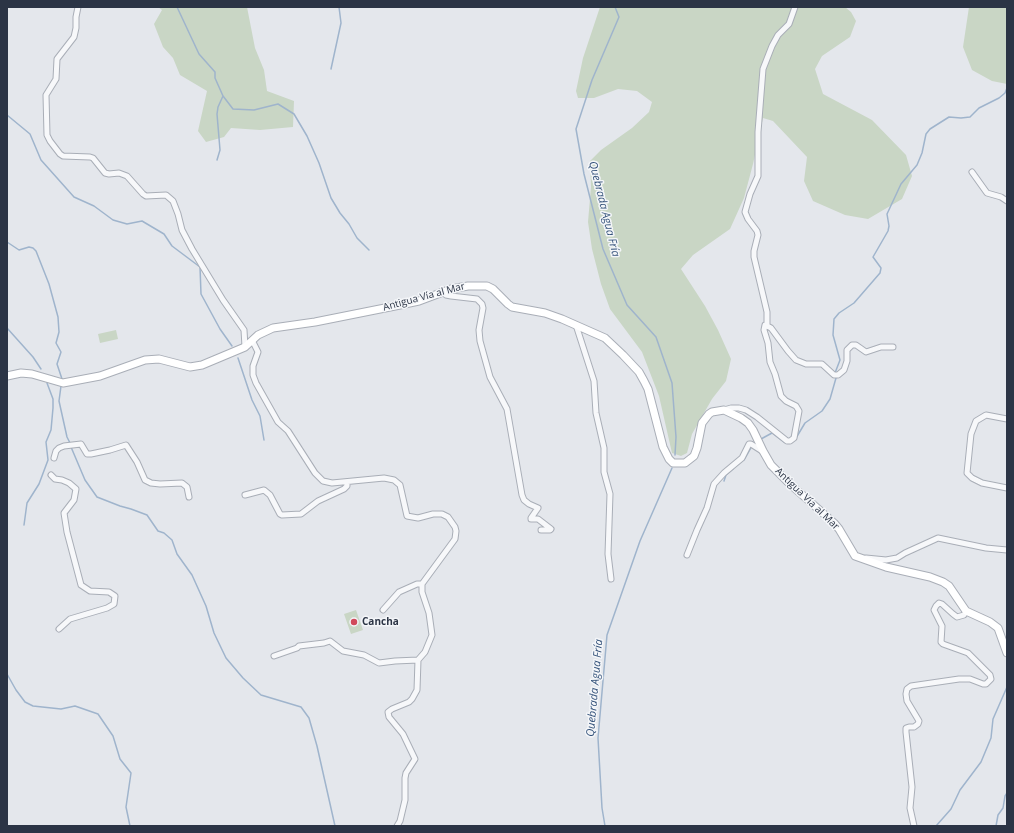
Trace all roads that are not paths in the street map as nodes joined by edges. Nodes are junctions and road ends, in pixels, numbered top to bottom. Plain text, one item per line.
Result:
1 (78, 7) edge
2 (795, 7) edge
3 (972, 172) dead end
4 (1007, 201) edge
5 (444, 292) junction
6 (576, 325) junction
7 (767, 325) junction
8 (252, 340) junction
9 (245, 347) junction
10 (892, 347) dead end
11 (7, 376) edge
12 (724, 410) junction
13 (1007, 419) edge
14 (763, 451) junction
15 (54, 458) dead end
16 (51, 475) dead end
17 (347, 482) junction
18 (1007, 488) edge
19 (245, 495) dead end
20 (189, 497) dead end
21 (542, 530) dead end
22 (1007, 550) edge
23 (688, 554) dead end
24 (857, 557) junction
25 (611, 579) dead end
26 (422, 584) junction
27 (383, 610) dead end
28 (966, 611) junction
29 (58, 629) dead end
30 (1007, 653) edge
31 (274, 656) dead end
32 (418, 660) junction
33 (399, 824) edge
34 (914, 826) edge

1 - 9 street
2 - 7 street
3 - 4 street
5 - 6 main road, Antigua Vía al Mar
5 - 8 main road, Antigua Vía al Mar
5 - 21 street
6 - 12 main road, Antigua Vía al Mar
6 - 25 street
7 - 10 street
7 - 12 street
8 - 9 main road, Antigua Vía al Mar
8 - 17 street
9 - 11 main road, Antigua Vía al Mar
12 - 14 main road, Antigua Vía al Mar
13 - 18 street
14 - 23 street
14 - 24 main road, Antigua Vía al Mar
15 - 20 street
16 - 29 street
17 - 19 street
17 - 26 street
22 - 24 street
24 - 28 main road
26 - 27 street
26 - 32 street
28 - 30 main road
28 - 34 street
31 - 32 street
32 - 33 street

